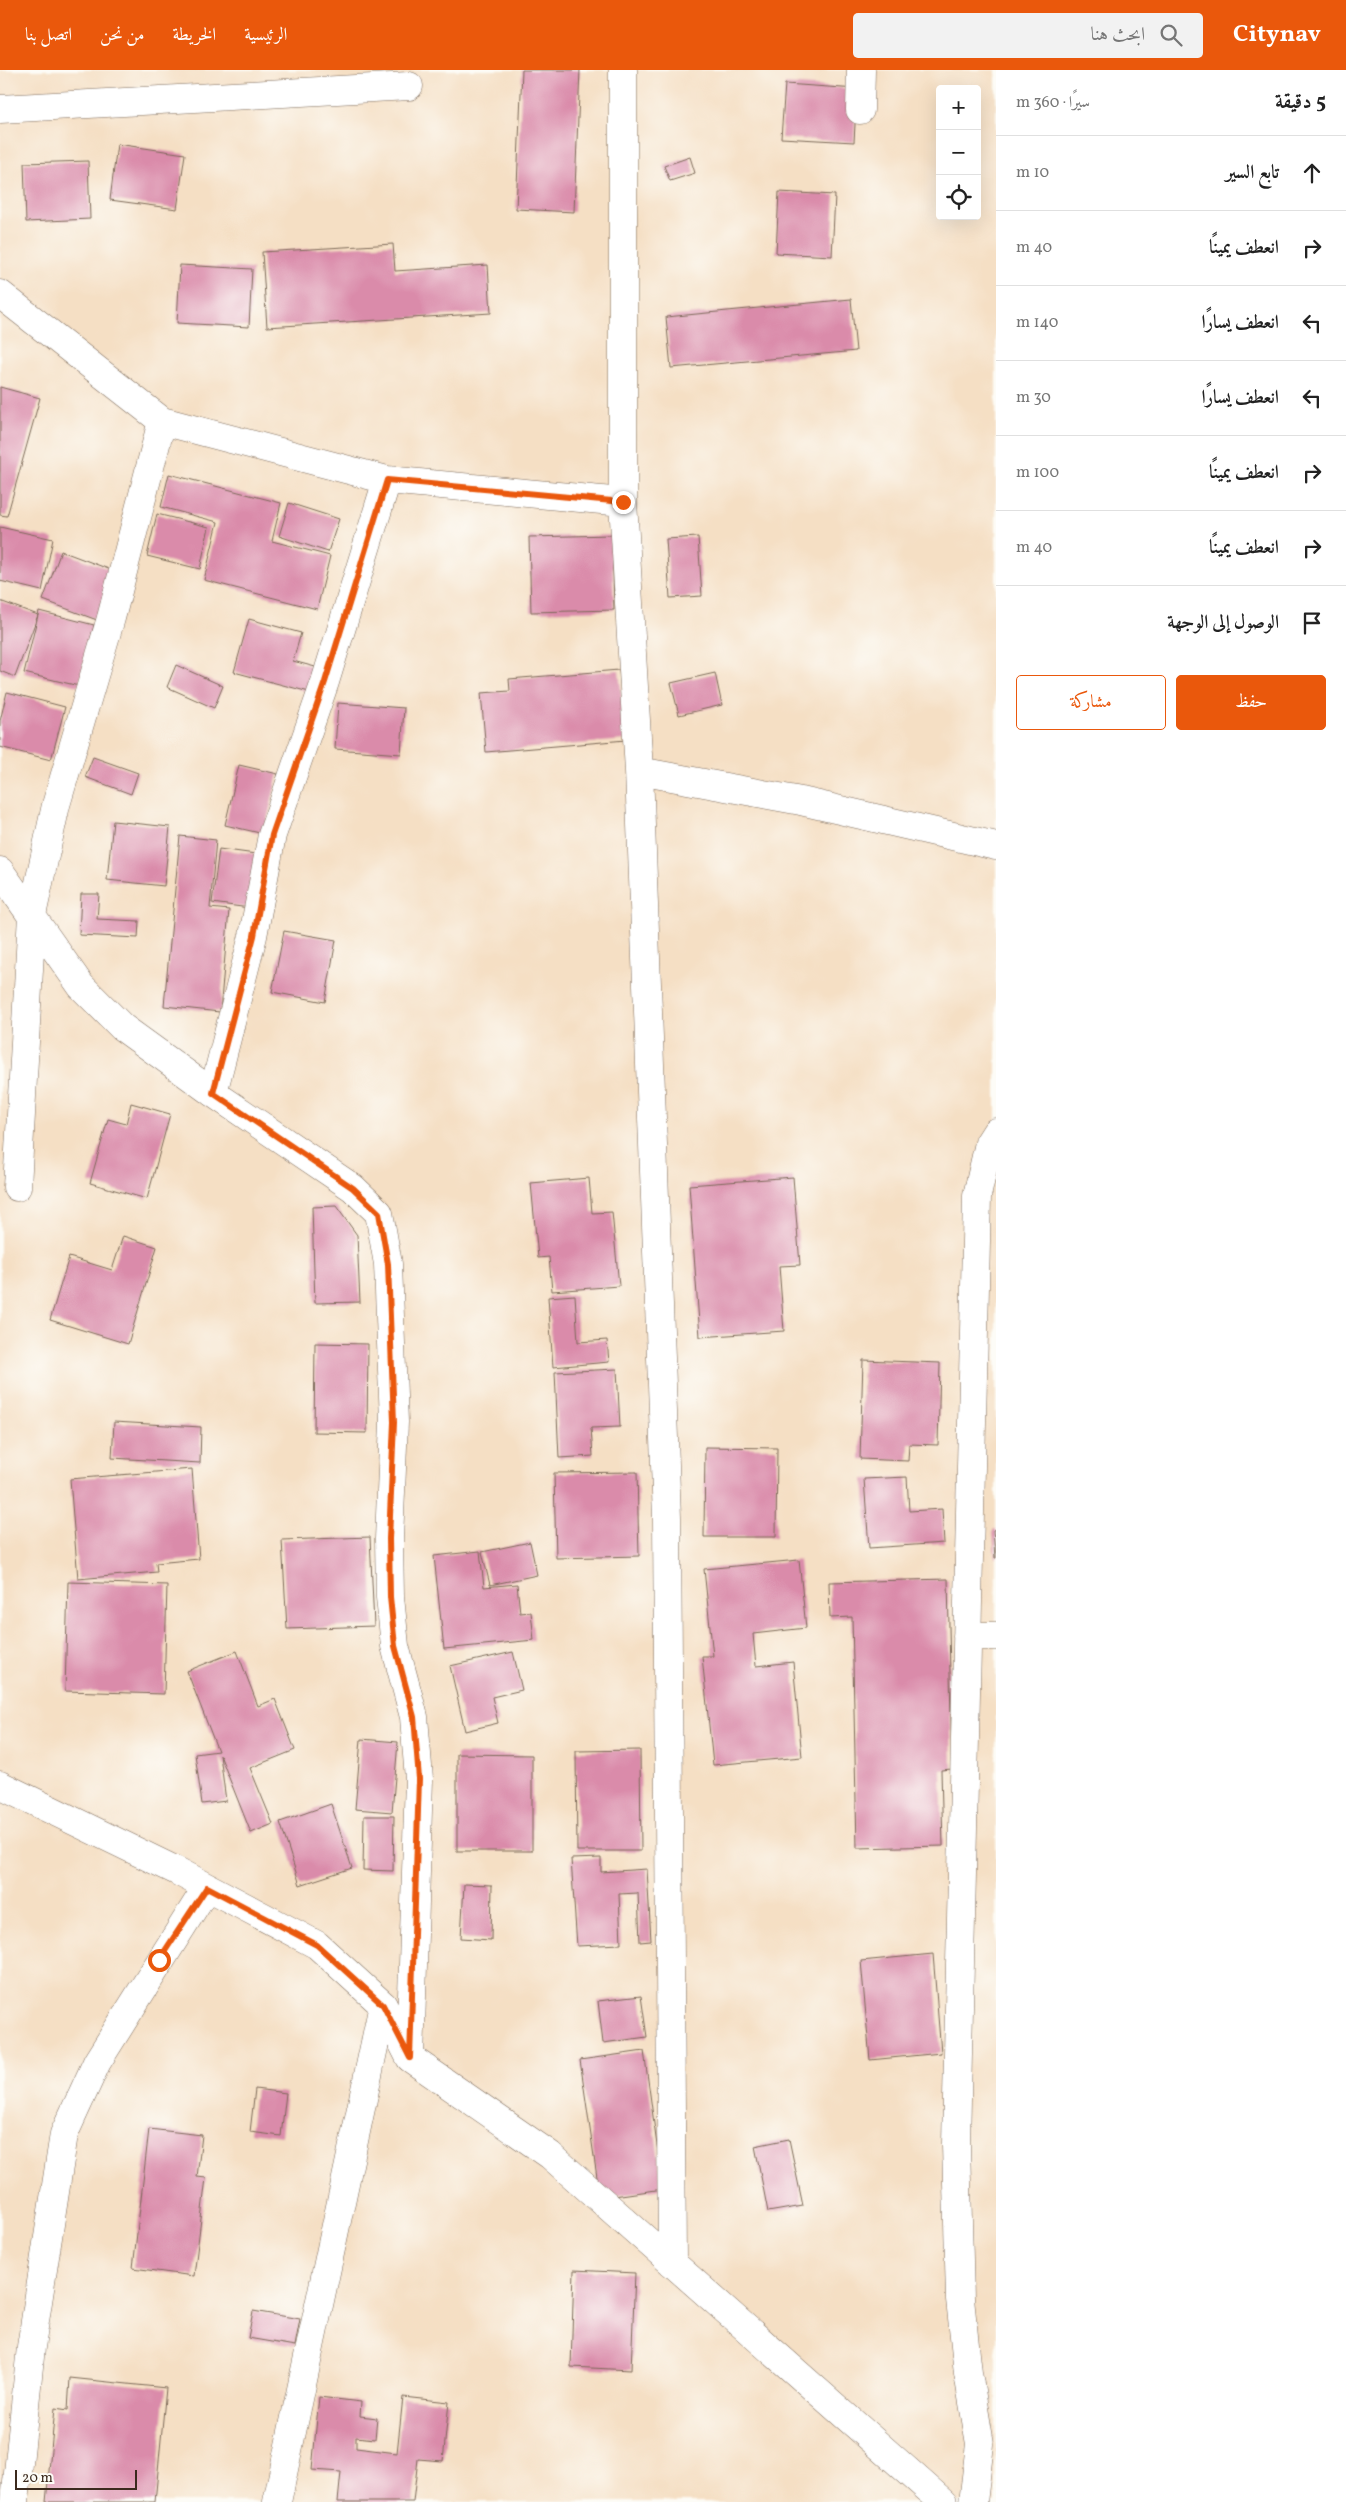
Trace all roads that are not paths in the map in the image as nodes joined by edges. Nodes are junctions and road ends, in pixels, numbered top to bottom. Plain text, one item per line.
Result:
1 (623, 70) edge
2 (862, 70) edge
3 (409, 86) dead end
4 (0, 109) edge
5 (860, 110) dead end
6 (0, 294) edge
7 (162, 421) junction
8 (387, 480) junction
9 (623, 502) junction
10 (639, 772) junction
11 (996, 846) edge
12 (0, 871) edge
13 (32, 915) junction
14 (213, 1093) junction
15 (996, 1132) edge
16 (18, 1187) dead end
17 (967, 1636) junction
18 (996, 1636) edge
19 (0, 1785) edge
20 (207, 1887) junction
21 (383, 2005) junction
22 (410, 2058) junction
23 (672, 2263) junction
24 (15, 2502) edge
25 (277, 2502) edge
26 (942, 2502) edge
27 (973, 2502) edge

1 - 9 street
2 - 5 street
3 - 4 street
6 - 7 street
7 - 8 street
7 - 13 street
8 - 9 street
8 - 14 street
9 - 10 street
10 - 11 street
10 - 23 street
12 - 13 street
13 - 14 street
13 - 16 street
14 - 22 street
15 - 17 street
17 - 18 street
17 - 27 street
19 - 20 street
20 - 21 street
20 - 24 street
21 - 22 street
21 - 25 street
22 - 23 street
23 - 26 street

